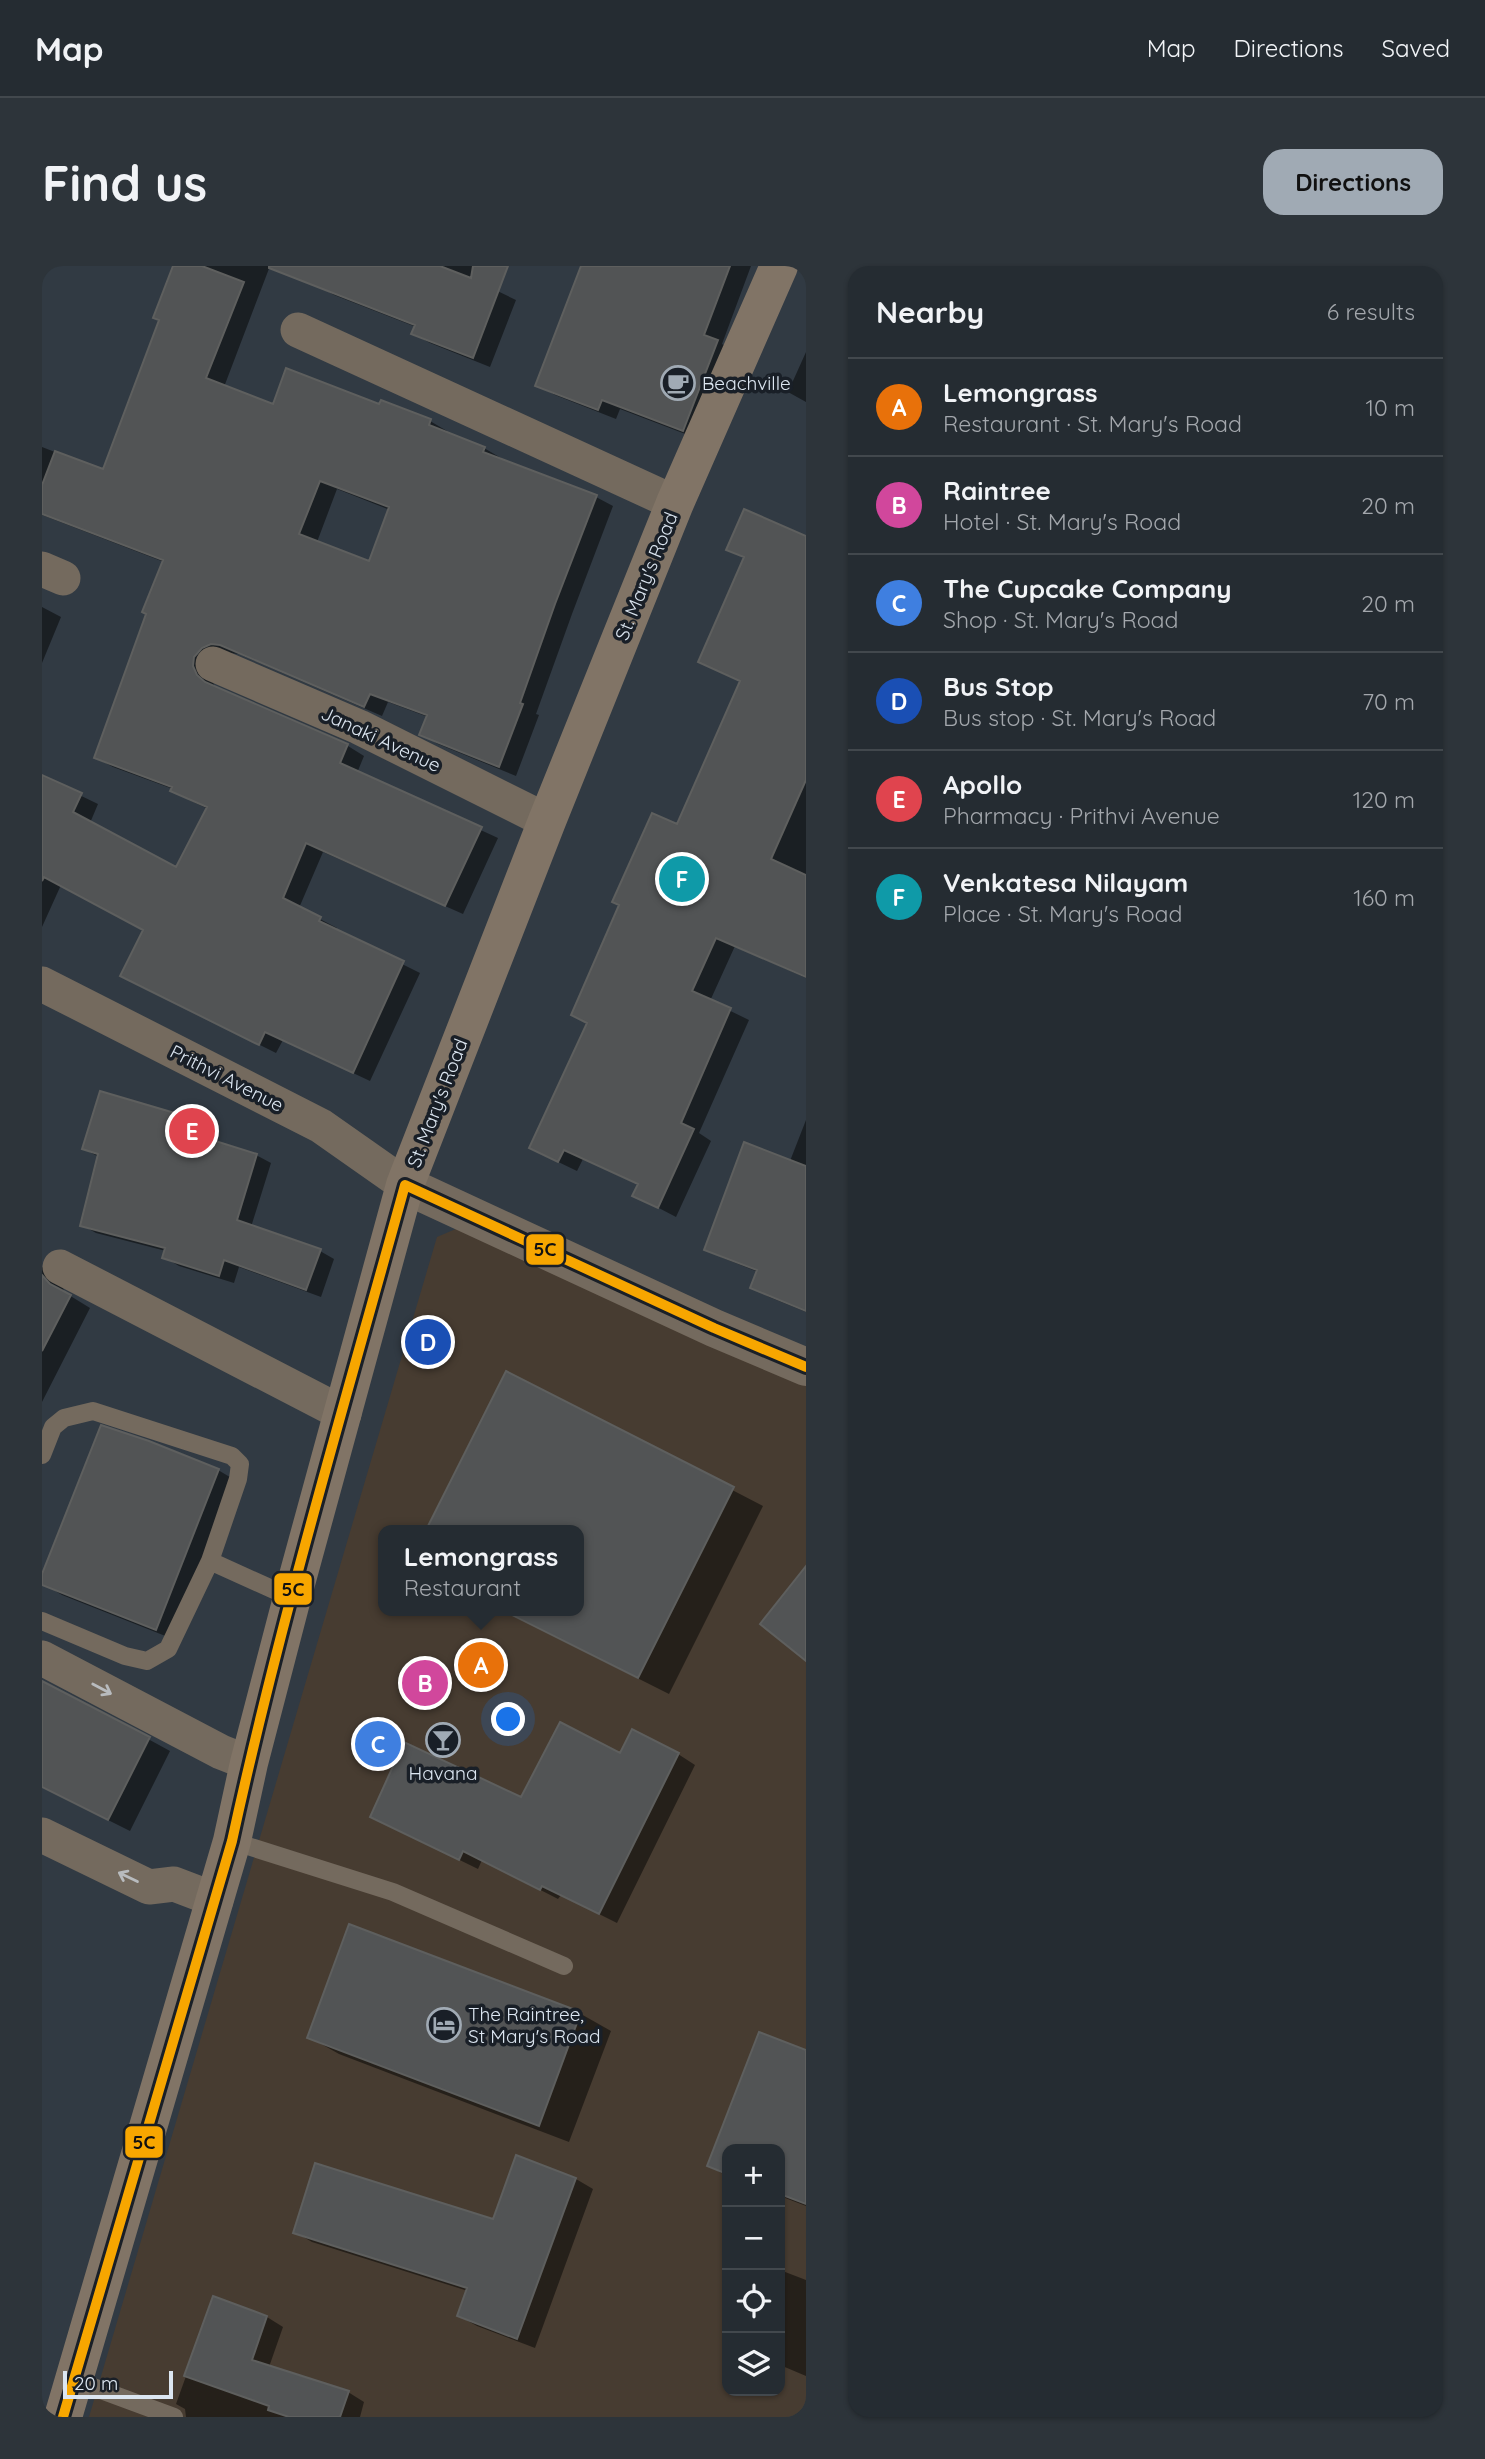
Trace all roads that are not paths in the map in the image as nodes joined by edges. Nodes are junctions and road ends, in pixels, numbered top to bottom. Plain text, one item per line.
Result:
1 (779, 266) edge
2 (298, 330) dead end
3 (675, 503) junction
4 (213, 664) dead end
5 (547, 821) junction
6 (42, 984) edge
7 (405, 1185) junction
8 (60, 1267) dead end
9 (806, 1367) edge
10 (344, 1414) junction
11 (42, 1455) edge
12 (210, 1561) junction
13 (292, 1598) junction
14 (42, 1620) edge
15 (42, 1658) edge
16 (249, 1763) junction
17 (42, 1835) edge
18 (232, 1841) junction
19 (216, 1900) junction
20 (564, 1966) dead end
21 (74, 2380) junction
22 (63, 2417) edge
23 (174, 2417) edge

1 - 3 main road, St. Mary's Road
2 - 3 street
3 - 5 main road, St. Mary's Road
4 - 5 street, Janaki Avenue
5 - 7 main road, St. Mary's Road
6 - 7 street, Prithvi Avenue
7 - 9 street
7 - 10 main road, St. Mary's Road
8 - 10 street
10 - 13 main road, St. Mary's Road
11 - 12 lane
12 - 13 lane
12 - 14 lane
13 - 16 main road, St. Mary's Road
15 -> 16 street
16 - 18 main road, St. Mary's Road
19 -> 17 street
18 - 19 main road, St. Mary's Road
18 - 20 lane
19 - 21 main road, St. Mary's Road
21 - 22 main road, St. Mary's Road
21 - 23 lane

